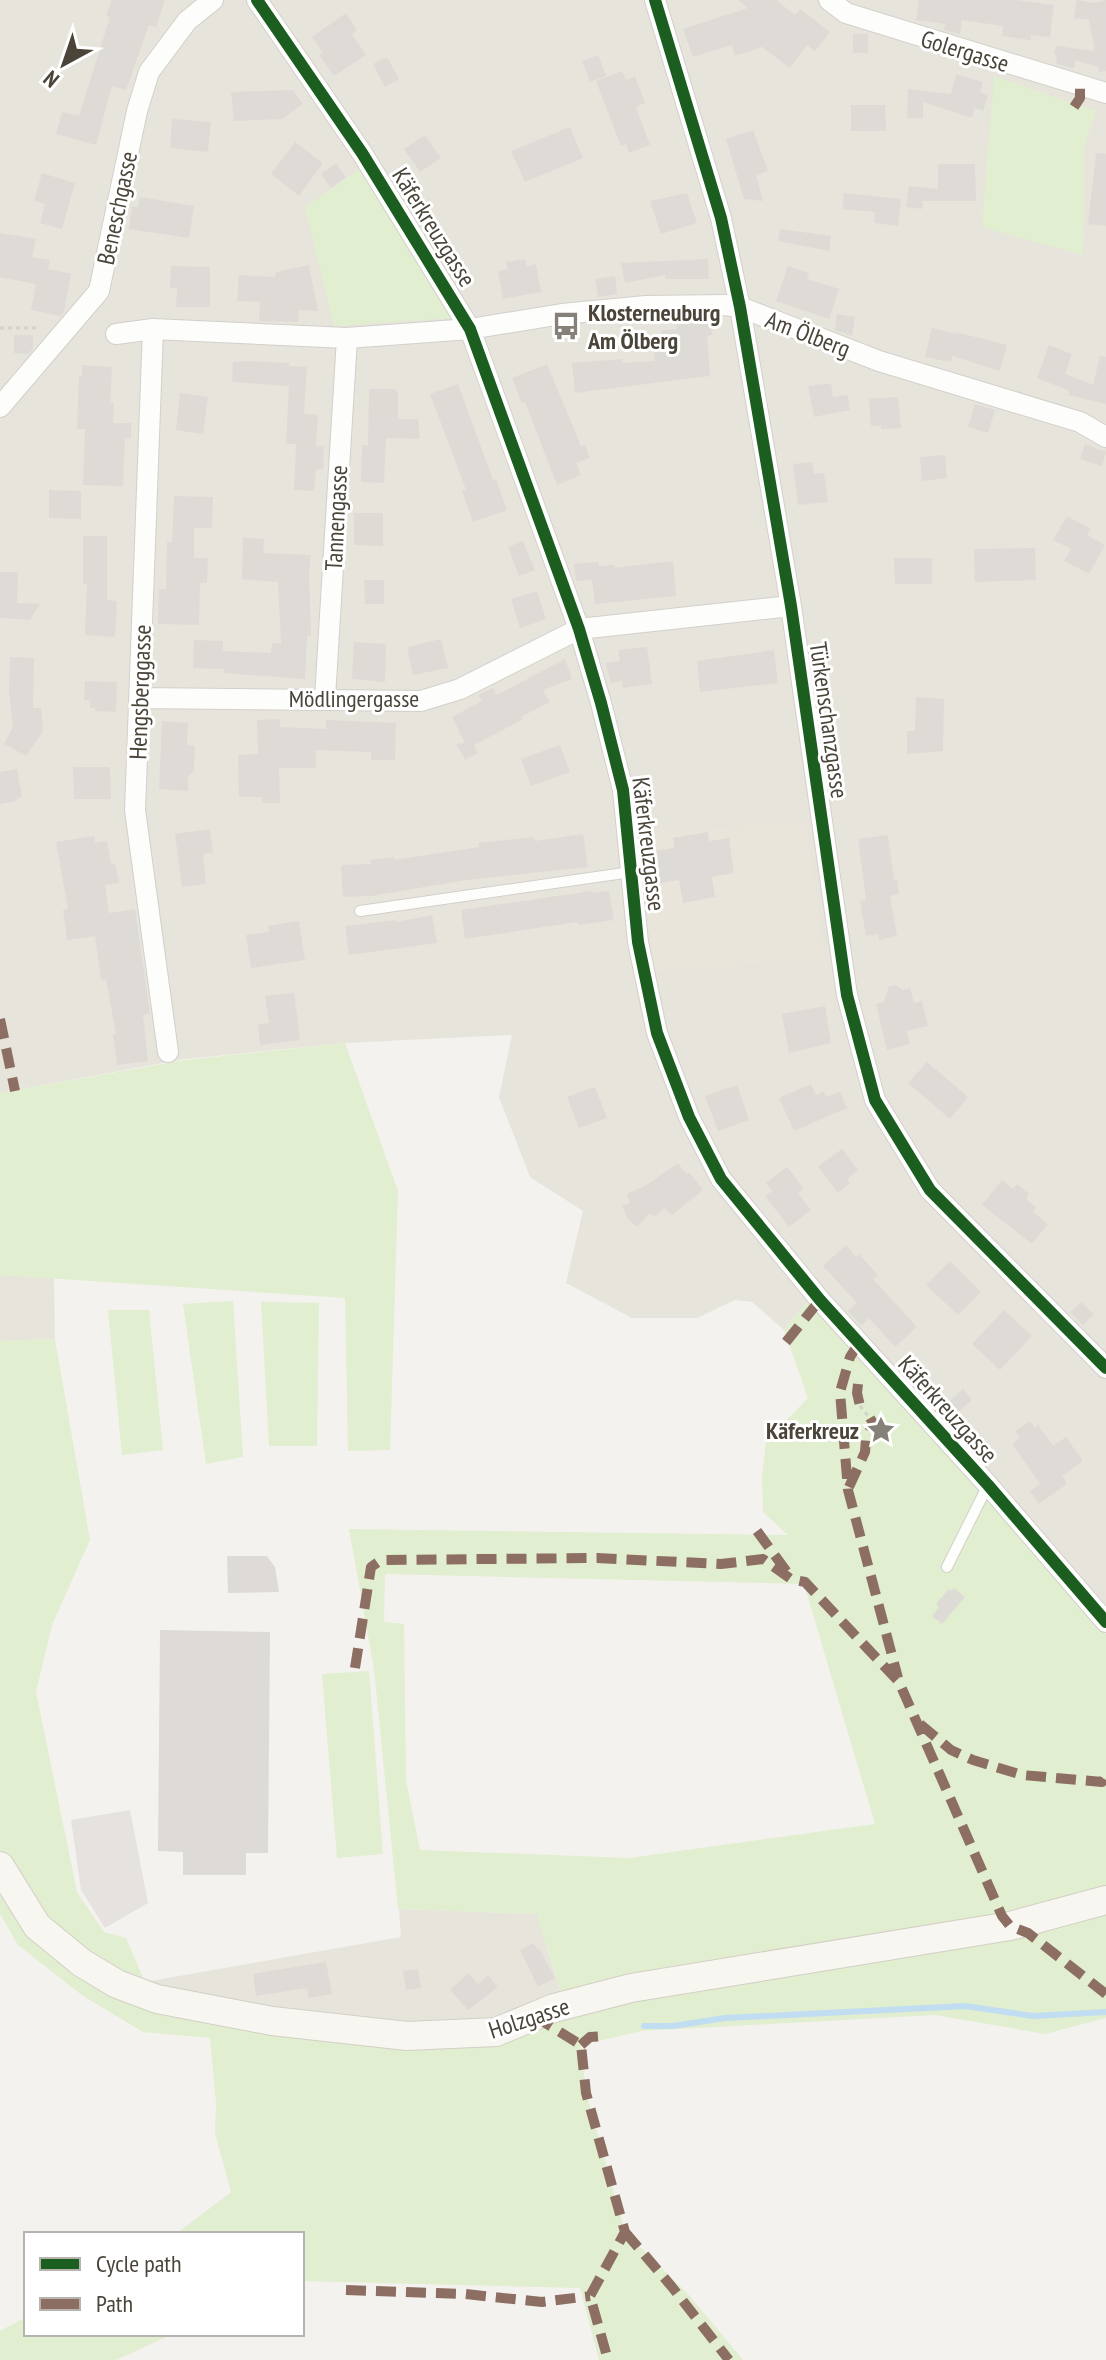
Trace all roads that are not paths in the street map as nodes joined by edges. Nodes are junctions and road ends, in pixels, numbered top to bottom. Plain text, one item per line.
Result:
1 (213, 0) edge
2 (257, 0) edge
3 (655, 0) edge
4 (829, 0) edge
5 (1106, 93) edge
6 (740, 307) junction
7 (153, 329) junction
8 (470, 329) junction
9 (116, 334) dead end
10 (347, 338) junction
11 (0, 407) edge
12 (1106, 437) edge
13 (791, 606) junction
14 (579, 629) junction
15 (140, 698) junction
16 (325, 698) junction
17 (631, 872) junction
18 (360, 911) dead end
19 (168, 1052) dead end
20 (1106, 1368) edge
21 (988, 1485) junction
22 (947, 1567) dead end
23 (1106, 1622) edge
24 (0, 1866) edge
25 (1106, 1900) edge

1 - 11 street, Beneschgasse
2 - 8 street, Käferkreuzgasse
3 - 6 street, Türkenschanzgasse
4 - 5 street, Golergasse
6 - 8 street, Am Ölberg
6 - 12 street, Am Ölberg
6 - 13 street, Türkenschanzgasse
7 - 9 street, Am Ölberg
7 - 10 street, Am Ölberg
7 - 15 street, Hengsberggasse
8 - 10 street, Am Ölberg
8 - 14 street, Käferkreuzgasse
10 - 16 street, Tannengasse
13 - 14 street, Mödlingergasse
13 - 20 street, Türkenschanzgasse
14 - 16 street, Mödlingergasse
14 - 17 street, Käferkreuzgasse
15 - 16 street, Mödlingergasse
15 - 19 street, Hengsberggasse
17 - 18 lane
17 - 21 street, Käferkreuzgasse
21 - 22 lane
21 - 23 street, Käferkreuzgasse
24 - 25 street, Holzgasse

